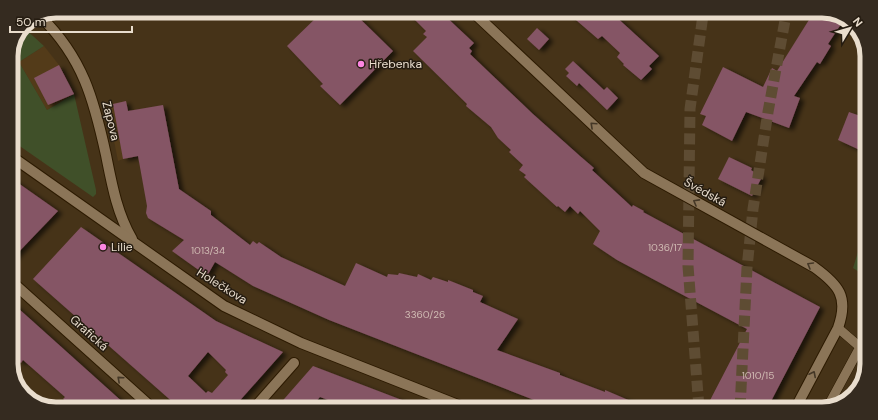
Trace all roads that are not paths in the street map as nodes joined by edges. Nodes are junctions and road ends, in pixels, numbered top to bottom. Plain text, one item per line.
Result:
1 (479, 18) edge
2 (44, 20) edge
3 (18, 161) edge
4 (133, 241) junction
5 (18, 287) edge
6 (838, 328) junction
7 (860, 345) edge
8 (860, 348) edge
9 (294, 363) dead end
10 (831, 401) edge
11 (146, 402) edge
12 (260, 402) edge
13 (450, 402) edge
14 (799, 402) edge

6 -> 1 street, Švédská
2 - 4 street, Zapova
3 - 4 street, Holečkova
4 - 13 street, Holečkova
11 -> 5 street, Grafická
6 - 7 lane
14 -> 6 street, Švédská
8 - 10 lane
9 - 12 street

